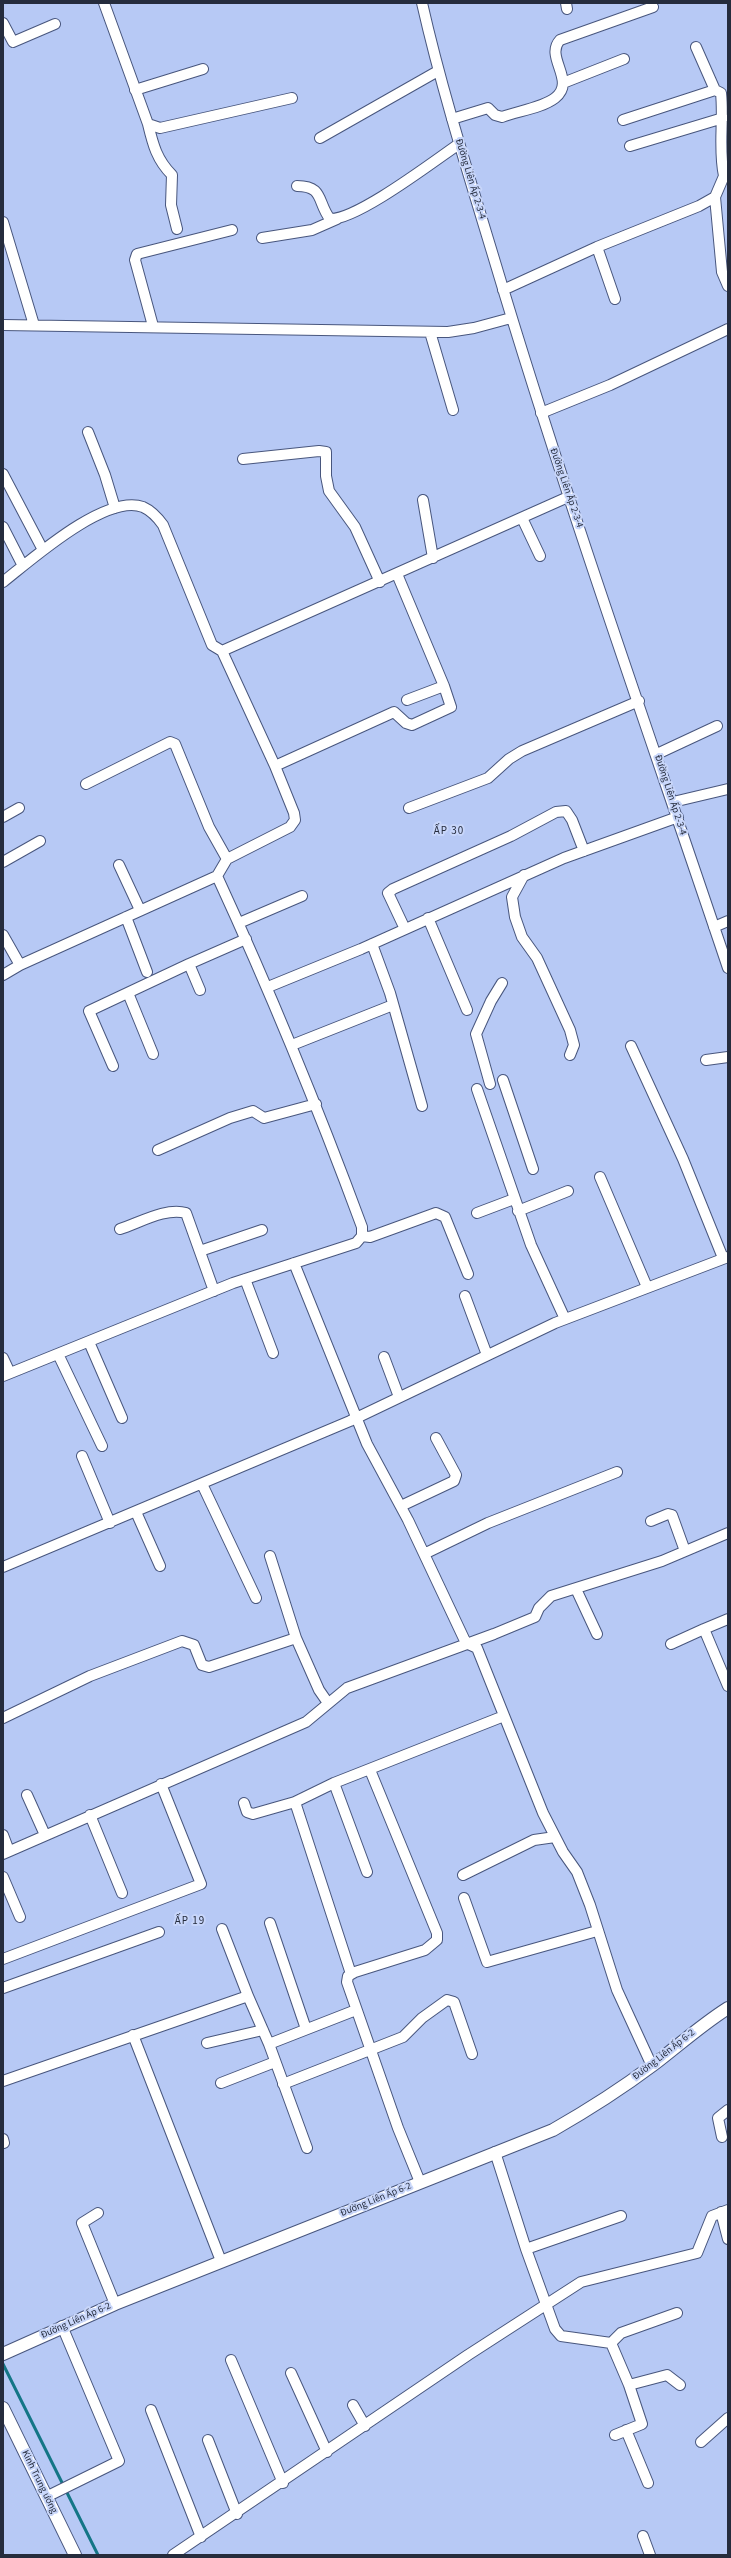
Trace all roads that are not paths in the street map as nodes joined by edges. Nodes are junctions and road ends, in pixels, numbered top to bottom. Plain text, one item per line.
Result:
1 (104, 3) edge
2 (422, 3) edge
3 (653, 7) dead end
4 (3, 23) edge
5 (55, 24) dead end
6 (696, 47) dead end
7 (624, 59) dead end
8 (203, 69) dead end
9 (438, 71) junction
10 (563, 83) junction
11 (135, 90) junction
12 (714, 90) junction
13 (292, 98) dead end
14 (723, 118) junction
15 (452, 119) junction
16 (623, 120) dead end
17 (148, 124) junction
18 (320, 138) dead end
19 (459, 144) junction
20 (630, 146) dead end
21 (726, 174) edge
22 (297, 186) dead end
23 (715, 197) junction
24 (337, 219) junction
25 (3, 222) edge
26 (177, 229) dead end
27 (232, 230) dead end
28 (262, 238) dead end
29 (597, 247) junction
30 (728, 286) edge
31 (503, 290) junction
32 (615, 299) dead end
33 (511, 318) junction
34 (3, 325) edge
35 (34, 325) junction
36 (153, 326) junction
37 (728, 329) edge
38 (430, 332) junction
39 (453, 410) dead end
40 (541, 413) junction
41 (88, 432) dead end
42 (243, 459) dead end
43 (3, 474) edge
44 (568, 497) junction
45 (423, 500) dead end
46 (115, 508) junction
47 (522, 518) junction
48 (3, 527) edge
49 (44, 550) junction
50 (540, 556) dead end
51 (432, 558) junction
52 (23, 566) junction
53 (397, 574) junction
54 (3, 582) edge
55 (380, 582) junction
56 (222, 652) junction
57 (444, 686) junction
58 (408, 700) dead end
59 (639, 701) junction
60 (717, 726) dead end
61 (657, 754) junction
62 (275, 766) junction
63 (86, 784) dead end
64 (728, 790) edge
65 (673, 802) junction
66 (20, 808) dead end
67 (409, 808) dead end
68 (3, 817) edge
69 (678, 817) junction
70 (40, 841) dead end
71 (584, 851) junction
72 (227, 859) junction
73 (3, 862) edge
74 (118, 865) dead end
75 (524, 875) junction
76 (217, 876) junction
77 (302, 896) dead end
78 (140, 910) junction
79 (126, 917) junction
80 (428, 918) junction
81 (728, 921) edge
82 (239, 923) junction
83 (714, 927) junction
84 (405, 929) junction
85 (3, 935) edge
86 (246, 938) junction
87 (372, 944) junction
88 (189, 964) junction
89 (20, 965) junction
90 (728, 968) edge
91 (147, 972) dead end
92 (3, 975) edge
93 (502, 983) dead end
94 (268, 987) junction
95 (200, 990) dead end
96 (128, 993) junction
97 (393, 1005) junction
98 (467, 1010) dead end
99 (292, 1045) junction
100 (631, 1046) dead end
101 (153, 1054) dead end
102 (570, 1055) dead end
103 (728, 1057) edge
104 (706, 1060) dead end
105 (113, 1066) dead end
106 (503, 1080) dead end
107 (490, 1084) dead end
108 (477, 1089) dead end
109 (316, 1104) junction
110 (422, 1106) dead end
111 (158, 1150) dead end
112 (533, 1169) dead end
113 (600, 1177) dead end
114 (568, 1191) dead end
115 (514, 1199) junction
116 (518, 1211) junction
117 (477, 1213) dead end
118 (120, 1229) dead end
119 (262, 1230) dead end
120 (362, 1236) junction
121 (200, 1251) junction
122 (725, 1257) edge
123 (294, 1263) junction
124 (468, 1274) dead end
125 (245, 1279) junction
126 (647, 1287) junction
127 (214, 1291) junction
128 (465, 1296) dead end
129 (565, 1319) junction
130 (89, 1342) junction
131 (273, 1353) dead end
132 (58, 1354) junction
133 (487, 1355) junction
134 (384, 1357) dead end
135 (3, 1358) edge
136 (6, 1374) edge
137 (399, 1397) junction
138 (357, 1417) junction
139 (122, 1418) dead end
140 (436, 1438) dead end
141 (102, 1446) dead end
142 (82, 1456) dead end
143 (618, 1472) dead end
144 (202, 1484) junction
145 (401, 1506) junction
146 (136, 1512) junction
147 (652, 1520) dead end
148 (110, 1523) junction
149 (728, 1533) edge
150 (685, 1551) junction
151 (424, 1554) junction
152 (270, 1556) dead end
153 (160, 1566) dead end
154 (3, 1567) edge
155 (576, 1588) junction
156 (256, 1598) dead end
157 (728, 1618) edge
158 (704, 1630) junction
159 (597, 1634) dead end
160 (296, 1638) junction
161 (466, 1643) junction
162 (671, 1644) dead end
163 (727, 1679) edge
164 (328, 1703) junction
165 (504, 1716) junction
166 (3, 1718) edge
167 (370, 1770) junction
168 (334, 1783) junction
169 (160, 1784) junction
170 (27, 1795) dead end
171 (295, 1802) junction
172 (244, 1803) dead end
173 (90, 1815) junction
174 (3, 1835) edge
175 (45, 1836) junction
176 (555, 1837) junction
177 (6, 1853) edge
178 (367, 1872) dead end
179 (463, 1875) dead end
180 (3, 1877) edge
181 (122, 1894) dead end
182 (464, 1898) dead end
183 (20, 1918) dead end
184 (270, 1923) dead end
185 (222, 1929) dead end
186 (597, 1931) junction
187 (159, 1932) dead end
188 (3, 1959) edge
189 (352, 1974) junction
190 (3, 1988) edge
191 (248, 1996) junction
192 (728, 2008) edge
193 (356, 2010) junction
194 (306, 2029) junction
195 (263, 2030) junction
196 (133, 2035) junction
197 (207, 2043) dead end
198 (269, 2044) junction
199 (370, 2048) junction
200 (472, 2054) dead end
201 (276, 2062) junction
202 (652, 2066) junction
203 (3, 2081) edge
204 (221, 2083) dead end
205 (283, 2084) junction
206 (728, 2110) edge
207 (722, 2137) dead end
208 (307, 2148) dead end
209 (495, 2152) junction
210 (420, 2182) junction
211 (725, 2211) edge
212 (98, 2213) dead end
213 (621, 2216) dead end
214 (728, 2239) edge
215 (526, 2249) junction
216 (221, 2261) junction
217 (115, 2304) junction
218 (545, 2304) junction
219 (677, 2313) dead end
220 (62, 2326) junction
221 (611, 2343) junction
222 (5, 2353) edge
223 (231, 2360) dead end
224 (291, 2373) dead end
225 (629, 2385) junction
226 (680, 2385) dead end
227 (353, 2405) dead end
228 (3, 2408) edge
229 (151, 2410) dead end
230 (728, 2418) edge
231 (365, 2426) junction
232 (626, 2430) junction
233 (615, 2435) dead end
234 (208, 2440) dead end
235 (701, 2442) dead end
236 (327, 2452) junction
237 (282, 2483) junction
238 (648, 2483) dead end
239 (46, 2497) junction
240 (237, 2514) junction
241 (643, 2536) dead end
242 (201, 2537) junction
243 (74, 2555) edge
244 (174, 2555) edge
245 (650, 2555) edge

1 - 11 street
2 - 9 street, Đường Liên Ấp 2-3-4
3 - 10 street
4 - 5 street
6 - 12 street
7 - 10 street
8 - 11 street
9 - 15 street, Đường Liên Ấp 2-3-4
9 - 18 street
10 - 15 street
11 - 17 street
12 - 14 street
12 - 16 street
13 - 17 street
14 - 20 street
14 - 21 street
15 - 19 street, Đường Liên Ấp 2-3-4
17 - 26 street
19 - 24 street
19 - 31 street, Đường Liên Ấp 2-3-4
21 - 23 street
22 - 24 street
23 - 29 street
23 - 30 street
24 - 28 street
25 - 35 street
27 - 36 street
29 - 31 street
29 - 32 street
31 - 33 street, Đường Liên Ấp 2-3-4
33 - 38 street
33 - 40 street, Đường Liên Ấp 2-3-4
34 - 35 street
35 - 36 street
36 - 38 street
37 - 40 street
38 - 39 street
40 - 44 street, Đường Liên Ấp 2-3-4
41 - 46 street
42 - 55 street
43 - 49 street
44 - 47 street
44 - 59 street, Đường Liên Ấp 2-3-4
45 - 51 street
46 - 49 street
46 - 56 street
47 - 50 street
47 - 51 street
48 - 52 street
49 - 52 street
51 - 53 street
52 - 54 street
53 - 55 street
53 - 57 street
55 - 56 street
56 - 62 street
57 - 58 street
57 - 62 street
59 - 61 street, Đường Liên Ấp 2-3-4
59 - 67 street
60 - 61 street
61 - 65 street, Đường Liên Ấp 2-3-4
62 - 72 street
63 - 72 street
64 - 65 street
65 - 69 street, Đường Liên Ấp 2-3-4
66 - 68 street
69 - 71 street
69 - 83 street, Đường Liên Ấp 2-3-4
70 - 73 street
71 - 75 street
71 - 84 street
72 - 76 street
74 - 78 street
75 - 80 street
75 - 102 street
76 - 78 street
76 - 82 street
77 - 82 street
78 - 79 street
79 - 89 street
79 - 91 street
80 - 84 street
80 - 98 street
81 - 83 street
82 - 86 street
83 - 90 street, Đường Liên Ấp 2-3-4
84 - 87 street
85 - 89 street
86 - 88 street
86 - 94 street
87 - 94 street
87 - 97 street
88 - 95 street
88 - 96 street
89 - 92 street
93 - 107 street
94 - 99 street
96 - 101 street
96 - 105 street
97 - 99 street
97 - 110 street
99 - 109 street
100 - 122 street
103 - 104 street
106 - 112 street
108 - 115 street
109 - 111 street
109 - 120 street
113 - 126 street
114 - 116 street
115 - 116 street
115 - 117 street
116 - 129 street
118 - 121 street
119 - 121 street
120 - 123 street
120 - 124 street
121 - 127 street
122 - 126 street
123 - 125 street
123 - 138 street
125 - 127 street
125 - 131 street
126 - 129 street
127 - 130 street
128 - 133 street
129 - 133 street
130 - 132 street
130 - 139 street
132 - 136 street
132 - 141 street
133 - 137 street
134 - 137 street
135 - 136 street
137 - 138 street
138 - 144 street
138 - 145 street
140 - 145 street
142 - 148 street
143 - 151 street
144 - 146 street
144 - 156 street
145 - 151 street
146 - 148 street
146 - 153 street
147 - 150 street
148 - 154 street
149 - 150 street
150 - 155 street
151 - 161 street
152 - 160 street
155 - 159 street
155 - 161 street
157 - 158 street
158 - 162 street
158 - 163 street
160 - 164 street
160 - 166 street
161 - 164 street
161 - 165 street
164 - 169 street
165 - 167 street
165 - 176 street
167 - 168 street
167 - 189 street
168 - 171 street
168 - 178 street
169 - 173 street
169 - 188 street
170 - 175 street
171 - 172 street
171 - 189 street
173 - 175 street
173 - 181 street
174 - 177 street
175 - 177 street
176 - 179 street
176 - 186 street
180 - 183 street
182 - 186 street
184 - 194 street
185 - 191 street
186 - 202 street
187 - 190 street
189 - 193 street
191 - 195 street
191 - 196 street
192 - 202 street, Đường Liên Ấp 6-2
193 - 194 street
193 - 199 street
194 - 198 street
195 - 197 street
195 - 198 street
196 - 203 street
196 - 216 street
198 - 201 street
199 - 200 street
199 - 205 street
199 - 210 street
201 - 204 street
201 - 205 street
202 - 209 street, Đường Liên Ấp 6-2
205 - 208 street
206 - 207 street
209 - 210 street, Đường Liên Ấp 6-2
209 - 215 street
210 - 216 street, Đường Liên Ấp 6-2
211 - 214 street
211 - 218 street
212 - 217 street
213 - 215 street
215 - 218 street
216 - 217 street, Đường Liên Ấp 6-2
217 - 220 street, Đường Liên Ấp 6-2
218 - 221 street
218 - 231 street
219 - 221 street
220 - 222 street, Đường Liên Ấp 6-2
220 - 239 street
221 - 225 street
223 - 237 street
224 - 236 street
225 - 226 street
225 - 232 street
227 - 231 street
228 - 239 street, Kinh Trung ương
229 - 242 street
230 - 235 street
231 - 236 street
232 - 233 street
232 - 238 street
234 - 240 street
236 - 237 street
237 - 240 street
239 - 243 street, Kinh Trung ương
240 - 242 street
241 - 245 street
242 - 244 street

